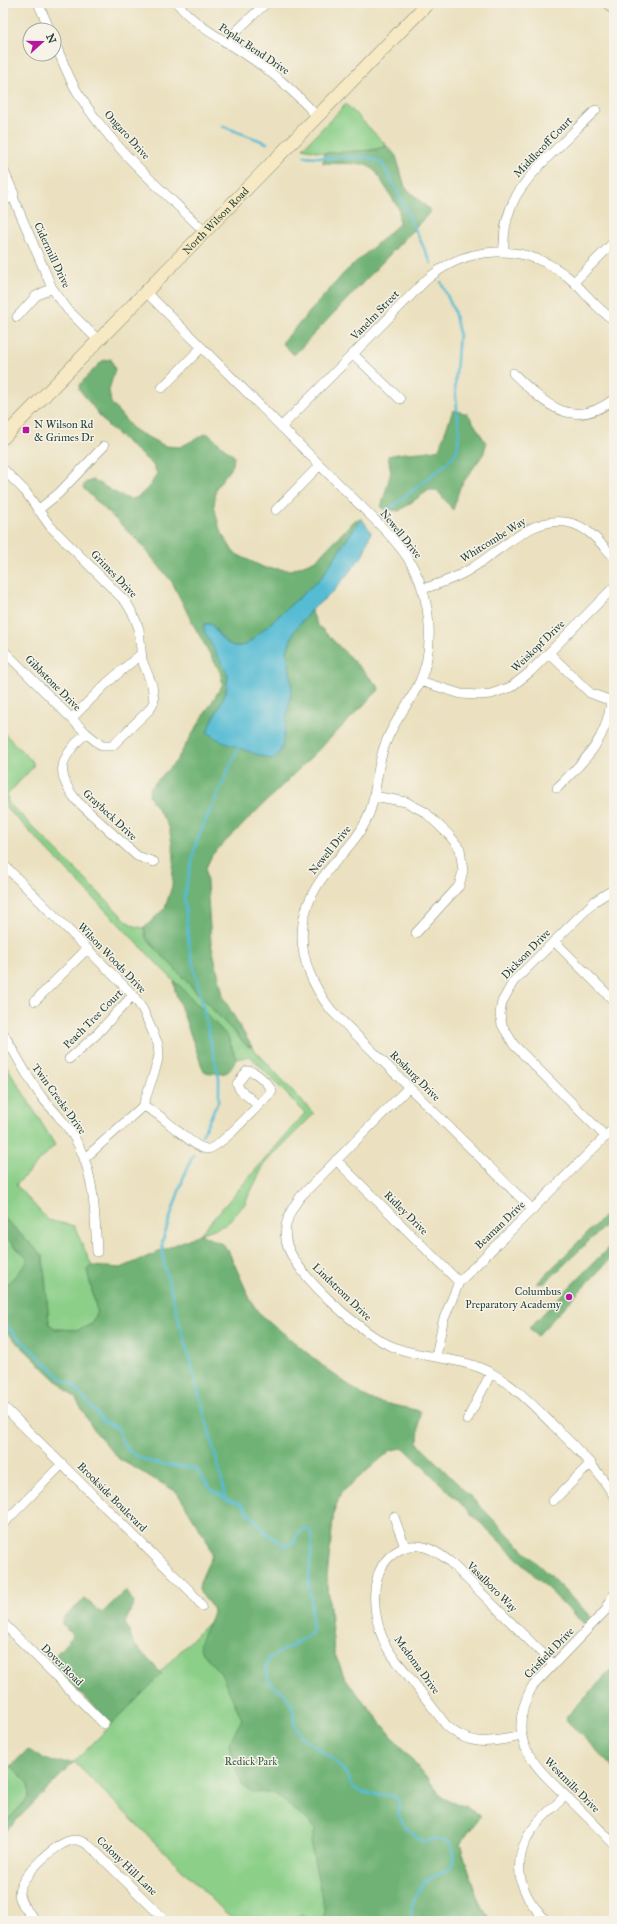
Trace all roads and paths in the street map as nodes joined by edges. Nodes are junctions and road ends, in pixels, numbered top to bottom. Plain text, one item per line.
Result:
1 (38, 3) edge
2 (177, 3) edge
3 (266, 3) edge
4 (428, 3) edge
5 (609, 3) edge
6 (614, 8) edge
7 (46, 22) edge
8 (225, 42) junction
9 (62, 58) edge
10 (596, 110) dead end
11 (318, 116) junction
12 (3, 168) edge
13 (13, 196) junction
14 (3, 201) edge
15 (204, 231) junction
16 (614, 242) edge
17 (504, 251) junction
18 (574, 282) junction
19 (52, 288) junction
20 (145, 291) junction
21 (17, 317) dead end
22 (614, 320) edge
23 (98, 340) junction
24 (201, 348) junction
25 (353, 354) junction
26 (513, 373) dead end
27 (162, 388) dead end
28 (400, 399) dead end
29 (614, 399) edge
30 (281, 427) junction
31 (3, 438) edge
32 (104, 446) dead end
33 (319, 466) junction
34 (5, 475) edge
35 (38, 510) junction
36 (276, 510) dead end
37 (614, 557) edge
38 (614, 587) edge
39 (422, 589) junction
40 (3, 650) edge
41 (549, 653) junction
42 (141, 654) junction
43 (420, 681) junction
44 (612, 702) edge
45 (72, 718) junction
46 (86, 733) junction
47 (557, 788) dead end
48 (374, 796) junction
49 (154, 862) dead end
50 (3, 864) edge
51 (614, 890) edge
52 (416, 933) dead end
53 (554, 941) junction
54 (302, 946) joint
55 (87, 949) junction
56 (133, 995) junction
57 (35, 1001) dead end
58 (614, 1001) edge
59 (3, 1033) edge
60 (69, 1059) dead end
61 (409, 1087) junction
62 (258, 1105) dead end
63 (143, 1106) junction
64 (614, 1128) edge
65 (606, 1136) junction
66 (84, 1158) junction
67 (336, 1160) junction
68 (533, 1210) junction
69 (97, 1252) dead end
70 (459, 1282) junction
71 (436, 1357) junction
72 (491, 1373) junction
73 (3, 1406) edge
74 (467, 1420) dead end
75 (591, 1463) junction
76 (62, 1464) junction
77 (614, 1496) edge
78 (553, 1501) dead end
79 (394, 1517) dead end
80 (3, 1524) edge
81 (405, 1547) junction
82 (614, 1594) edge
83 (202, 1606) dead end
84 (3, 1623) edge
85 (553, 1664) junction
86 (104, 1724) dead end
87 (522, 1736) junction
88 (565, 1796) junction
89 (614, 1844) edge
90 (37, 1921) edge
91 (166, 1921) edge
92 (547, 1921) edge

1 - 7 street
2 - 8 street, Poplar Bend Drive
3 - 8 street
4 - 11 main road, North Wilson Road
5 - 6 main road
8 - 11 street, Poplar Bend Drive
9 - 15 street, Ongaro Drive
10 - 17 street, Middlecoff Court
11 - 15 main road, North Wilson Road
12 - 13 street, Cidermill Drive
13 - 14 street
13 - 19 street, Cidermill Drive
15 - 20 main road, North Wilson Road
16 - 18 street
17 - 18 street
17 - 25 street, Vanelm Street
18 - 22 street
19 - 21 street
19 - 23 street, Cidermill Drive
20 - 23 main road, North Wilson Road
20 - 24 street, Newell Drive
23 - 31 main road, North Wilson Road
24 - 27 street
24 - 30 street, Newell Drive
25 - 28 street
25 - 30 street, Vanelm Street
26 - 29 street
30 - 33 street, Newell Drive
32 - 35 street
33 - 36 street
33 - 39 street, Newell Drive
34 - 35 street, Grimes Drive
35 - 42 street, Grimes Drive
37 - 39 street, Whitcombe Way
38 - 41 street, Weiskopf Drive
39 - 43 street, Newell Drive
40 - 45 street, Gibbstone Drive
41 - 43 street, Weiskopf Drive
41 - 44 street
42 - 45 street
42 - 46 street, Grimes Drive
43 - 48 street, Newell Drive
44 - 47 street
45 - 46 street, Gibbstone Drive
46 - 49 street, Graybeck Drive
48 - 52 street
48 - 54 street, Newell Drive
50 - 55 street, Wilson Woods Drive
51 - 53 street, Dickson Drive
53 - 58 street
53 - 65 street, Dickson Drive
54 - 61 street, Rosburg Drive
55 - 56 street, Wilson Woods Drive
55 - 57 street
56 - 60 street, Peach Tree Court
56 - 63 street, Wilson Woods Drive
59 - 66 street, Twin Creeks Drive
61 - 67 street, Lindstrom Drive
61 - 68 street, Rosburg Drive
62 - 63 street
63 - 66 street
64 - 65 street, Beaman Drive
65 - 68 street, Beaman Drive
66 - 69 street, Twin Creeks Drive
67 - 70 street, Ridley Drive
67 - 71 street, Lindstrom Drive
68 - 70 street, Beaman Drive
70 - 71 street, Beaman Drive
71 - 72 street, Lindstrom Drive
72 - 74 street
72 - 75 street, Lindstrom Drive
73 - 76 street, Brookside Boulevard
75 - 77 street, Lindstrom Drive
75 - 78 street
76 - 80 street
76 - 83 street, Brookside Boulevard
79 - 81 street
81 - 85 street, Vasalboro Way
81 - 87 street, Medoma Drive
82 - 85 street, Crisfield Drive
84 - 86 street, Dover Road
85 - 87 street, Crisfield Drive
87 - 88 street, Westmills Drive
88 - 89 street, Westmills Drive
88 - 92 street
90 - 91 street, Colony Hill Lane

